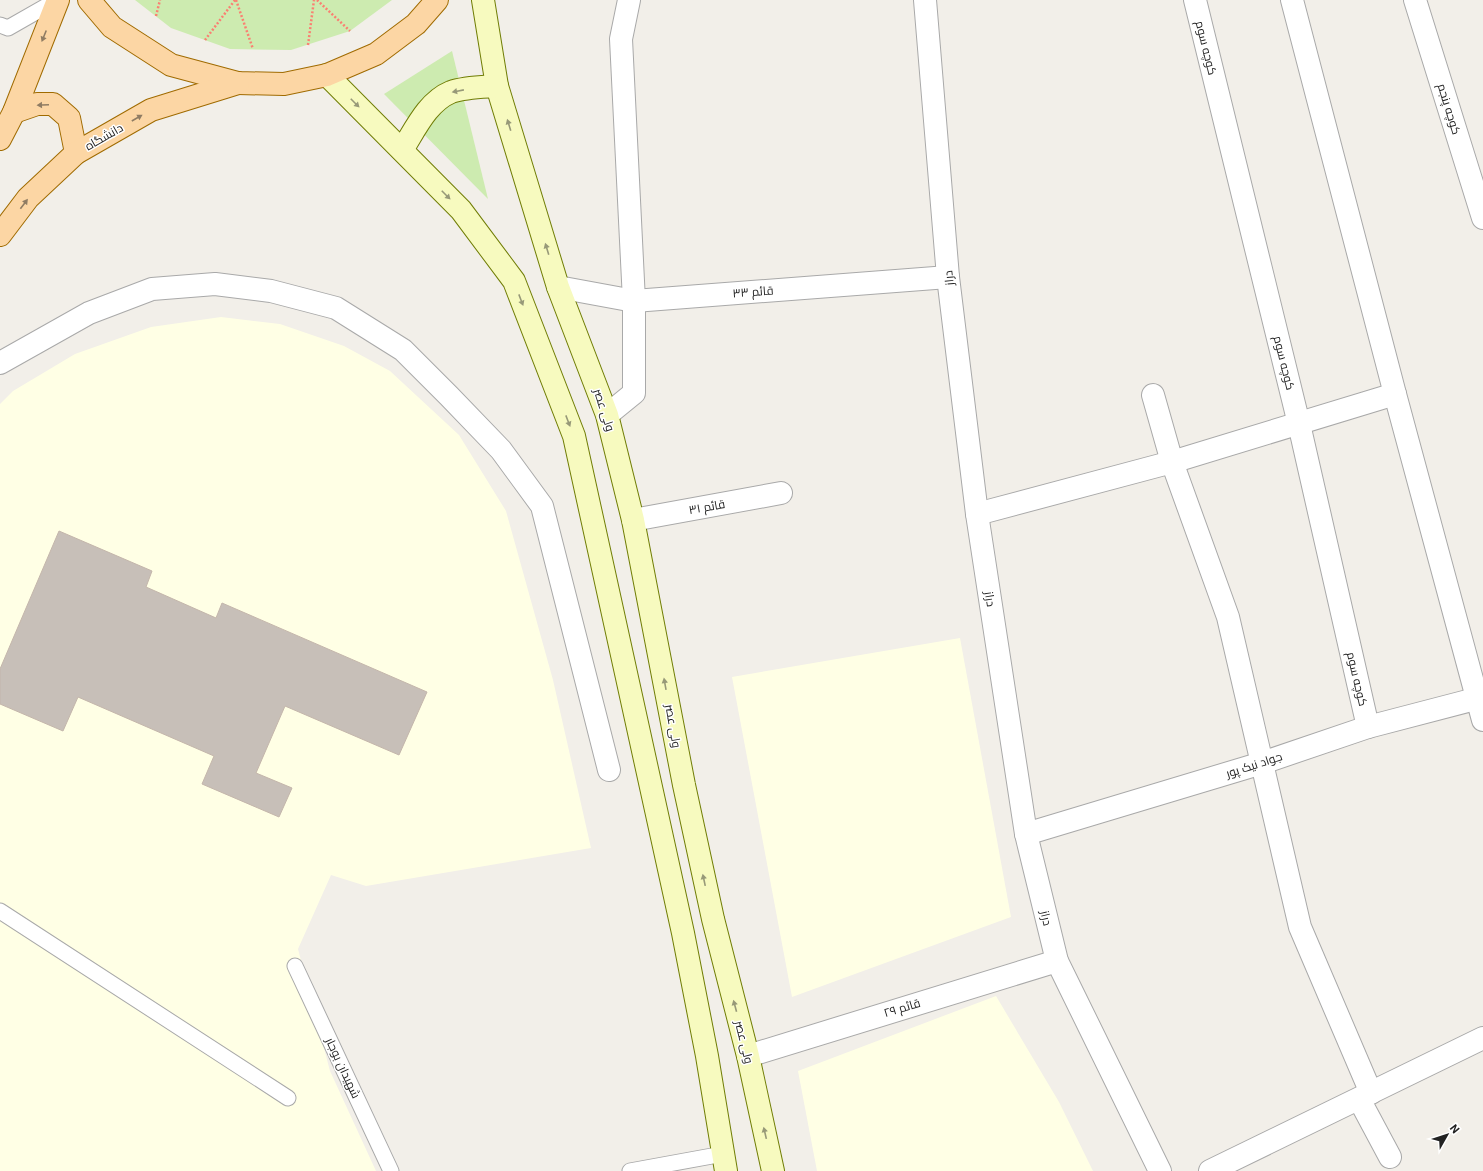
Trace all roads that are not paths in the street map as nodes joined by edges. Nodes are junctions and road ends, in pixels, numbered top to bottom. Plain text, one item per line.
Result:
1 (58, 0) edge
2 (89, 0) edge
3 (437, 0) edge
4 (483, 0) edge
5 (629, 0) edge
6 (925, 0) edge
7 (1194, 0) edge
8 (1292, 0) edge
9 (1415, 0) edge
10 (0, 25) edge
11 (327, 75) junction
12 (238, 83) junction
13 (497, 86) junction
14 (14, 112) junction
15 (0, 139) edge
16 (402, 150) junction
17 (76, 153) junction
18 (1482, 213) edge
19 (0, 235) edge
20 (948, 277) junction
21 (558, 286) junction
22 (634, 301) junction
23 (0, 364) edge
24 (1395, 394) junction
25 (1153, 396) dead end
26 (607, 415) junction
27 (1299, 424) junction
28 (1172, 462) junction
29 (781, 493) dead end
30 (976, 514) junction
31 (634, 520) junction
32 (1480, 698) edge
33 (1483, 720) edge
34 (1368, 727) junction
35 (1262, 763) junction
36 (609, 770) dead end
37 (1026, 834) junction
38 (0, 911) edge
39 (1056, 961) junction
40 (294, 966) dead end
41 (1483, 1038) edge
42 (748, 1056) junction
43 (1365, 1096) junction
44 (288, 1098) dead end
45 (1390, 1158) dead end
46 (724, 1163) edge
47 (391, 1171) edge
48 (630, 1171) edge
49 (773, 1171) edge
50 (1160, 1171) edge
51 (1210, 1171) edge

1 - 10 lane
1 -> 14 main road
2 - 12 main road
3 - 11 main road
4 - 13 main road, ولی عصر
5 - 22 street
6 - 20 street, دراز
7 - 27 street, کوچه سوم
8 - 24 street
9 - 18 street, کوچه پنجم
11 - 12 main road
11 -> 16 main road
17 -> 12 main road, دانشگاه
13 -> 16 main road
21 -> 13 main road, ولی عصر
14 - 15 main road
17 -> 14 main road
16 -> 46 main road
19 -> 17 main road, دانشگاه
20 - 22 street, قائم ۳۳
20 - 30 street, دراز
21 - 22 street, قائم ۳۳
21 - 26 main road, ولی عصر
22 - 26 street
23 - 36 street
24 - 27 street
24 - 32 street
25 - 28 street
26 - 31 main road, ولی عصر
27 - 28 street
27 - 34 street, کوچه سوم
28 - 30 street
28 - 35 street
29 - 31 street, قائم ۳۱
30 - 37 street, دراز
42 -> 31 main road, ولی عصر
32 - 33 street
32 - 34 street, جواد نیک پور
34 - 35 street, جواد نیک پور
35 - 37 street, جواد نیک پور
35 - 43 street
37 - 39 street, دراز
38 - 44 lane
39 - 42 street, قائم ۲۹
39 - 50 street, دراز
40 - 47 lane, شهیدان بوجار
41 - 43 street
49 -> 42 main road, ولی عصر
43 - 45 street
43 - 51 street
46 - 48 lane

